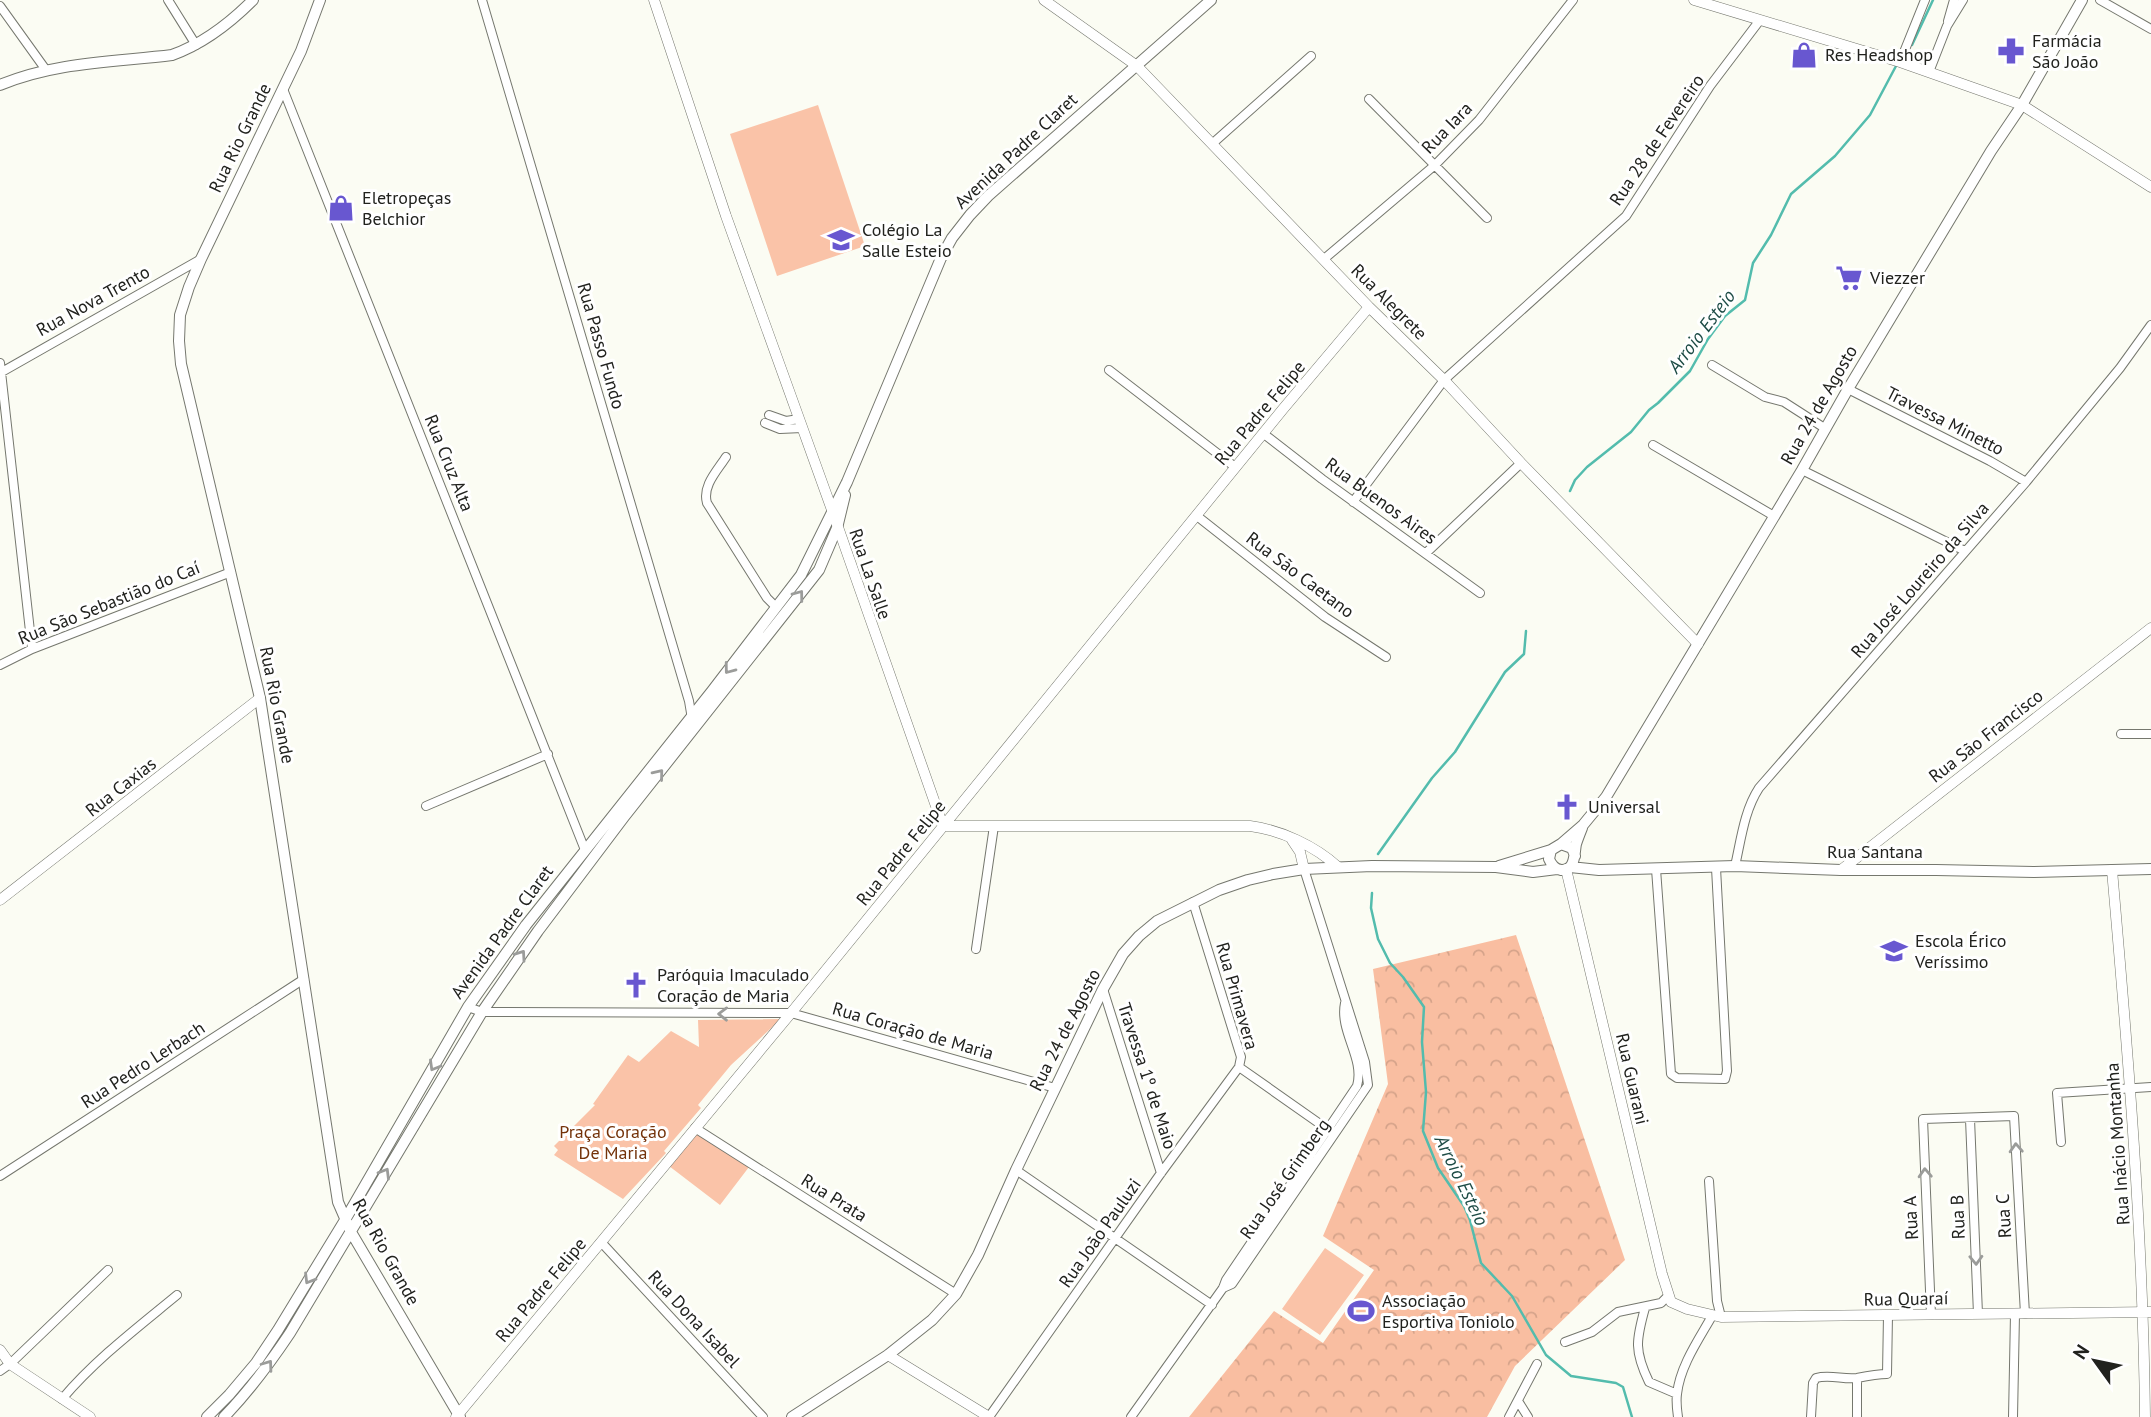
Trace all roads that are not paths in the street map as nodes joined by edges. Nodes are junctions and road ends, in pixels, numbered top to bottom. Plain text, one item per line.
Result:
1 (168, 0) edge
2 (253, 0) edge
3 (320, 0) edge
4 (482, 0) edge
5 (654, 0) edge
6 (1044, 0) edge
7 (1211, 0) edge
8 (1573, 0) edge
9 (1694, 0) edge
10 (1925, 0) edge
11 (1954, 0) edge
12 (1963, 0) edge
13 (2082, 0) edge
14 (2100, 0) edge
15 (0, 6) edge
16 (1760, 20) junction
17 (1948, 26) junction
18 (2151, 29) edge
19 (196, 45) junction
20 (1311, 56) dead end
21 (1900, 62) junction
22 (1137, 66) junction
23 (46, 70) junction
24 (1928, 72) junction
25 (0, 85) edge
26 (283, 89) junction
27 (1369, 99) dead end
28 (2022, 105) junction
29 (1212, 144) junction
30 (1435, 165) junction
31 (2151, 187) edge
32 (1487, 218) dead end
33 (201, 259) junction
34 (1324, 259) junction
35 (1369, 307) junction
36 (2151, 325) edge
37 (0, 363) edge
38 (1712, 365) dead end
39 (1109, 370) dead end
40 (0, 372) edge
41 (1444, 380) junction
42 (1848, 389) junction
43 (767, 419) dead end
44 (800, 423) junction
45 (1826, 429) junction
46 (1264, 433) junction
47 (1653, 445) dead end
48 (726, 457) dead end
49 (1521, 463) junction
50 (1235, 467) junction
51 (1802, 470) junction
52 (847, 482) junction
53 (2026, 482) junction
54 (1353, 502) junction
55 (832, 510) junction
56 (1197, 516) junction
57 (1774, 516) junction
58 (837, 528) junction
59 (1965, 551) junction
60 (1426, 553) junction
61 (231, 572) junction
62 (1480, 593) dead end
63 (776, 607) junction
64 (2151, 628) edge
65 (1698, 644) junction
66 (32, 649) junction
67 (1386, 657) dead end
68 (0, 665) edge
69 (260, 698) junction
70 (698, 714) junction
71 (2121, 734) dead end
72 (2151, 734) edge
73 (677, 743) junction
74 (548, 754) junction
75 (426, 806) dead end
76 (1583, 825) junction
77 (943, 826) junction
78 (994, 826) junction
79 (1292, 839) junction
80 (1561, 844) junction
81 (585, 850) junction
82 (1550, 850) junction
83 (1568, 864) junction
84 (1735, 866) junction
85 (1338, 867) junction
86 (1496, 867) junction
87 (1716, 868) junction
88 (1304, 869) junction
89 (1656, 869) junction
90 (2151, 869) edge
91 (1841, 870) junction
92 (2112, 870) junction
93 (0, 900) edge
94 (1193, 902) junction
95 (976, 949) dead end
96 (304, 979) junction
97 (1103, 989) junction
98 (1345, 1003) junction
99 (468, 1007) junction
100 (482, 1012) junction
101 (792, 1013) junction
102 (1238, 1067) junction
103 (2151, 1087) edge
104 (1055, 1088) junction
105 (2131, 1088) junction
106 (1970, 1119) junction
107 (695, 1128) junction
108 (1331, 1131) junction
109 (2061, 1142) dead end
110 (1016, 1170) junction
111 (1161, 1173) junction
112 (0, 1177) edge
113 (1709, 1181) dead end
114 (345, 1220) junction
115 (351, 1232) junction
116 (1117, 1238) junction
117 (601, 1242) junction
118 (108, 1270) dead end
119 (956, 1294) junction
120 (177, 1295) dead end
121 (1668, 1296) junction
122 (1212, 1305) junction
123 (1646, 1308) junction
124 (2147, 1312) edge
125 (1978, 1314) junction
126 (2020, 1314) junction
127 (1888, 1315) junction
128 (1931, 1315) junction
129 (1717, 1316) junction
130 (1565, 1342) dead end
131 (0, 1350) edge
132 (888, 1355) junction
133 (10, 1364) junction
134 (1537, 1364) dead end
135 (0, 1371) edge
136 (1857, 1378) junction
137 (1676, 1394) junction
138 (62, 1399) junction
139 (1518, 1401) junction
140 (458, 1416) edge
141 (90, 1417) edge
142 (207, 1417) edge
143 (224, 1417) edge
144 (763, 1417) edge
145 (792, 1417) edge
146 (989, 1417) edge
147 (1131, 1417) edge
148 (1509, 1417) edge
149 (1528, 1417) edge
150 (1678, 1417) edge
151 (1811, 1417) edge
152 (1857, 1417) edge
153 (2013, 1417) edge
154 (2145, 1417) edge

1 - 19 street
2 - 19 main road
3 - 26 main road, Rua Rio Grande
4 - 70 street, Rua Passo Fundo
5 - 44 street, Rua La Salle
6 - 22 street, Rua Alegrete
7 - 22 main road, Avenida Padre Claret
8 - 30 street, Rua Iara
9 - 16 street
10 - 21 street
11 - 17 street
12 - 17 street
13 - 28 main road, Rua 24 de Agosto
14 - 18 street
15 - 23 street
16 - 21 street
16 - 41 street, Rua 28 de Fevereiro
17 - 24 street
19 - 23 main road
20 - 29 street
21 - 24 street
22 - 29 street, Rua Alegrete
22 - 52 main road, Avenida Padre Claret
23 - 25 main road
24 - 28 street
26 - 33 main road, Rua Rio Grande
26 - 74 street, Rua Cruz Alta
27 - 30 street
28 - 31 street
28 - 42 main road, Rua 24 de Agosto
29 - 34 street, Rua Alegrete
30 - 32 street
30 - 34 street, Rua Iara
33 - 40 street, Rua Nova Trento
33 - 61 main road, Rua Rio Grande
34 - 35 street, Rua Alegrete
35 - 41 street, Rua Alegrete
35 - 46 street, Rua Padre Felipe
36 - 53 street, Rua José Loureiro da Silva
37 - 40 street
38 - 45 street
39 - 50 street
40 - 66 street
41 - 49 street, Rua Alegrete
41 - 54 street, Rua 28 de Fevereiro
42 - 45 main road, Rua 24 de Agosto
42 - 53 street, Travessa Minetto
43 - 44 street
44 - 55 street, Rua La Salle
45 - 51 main road, Rua 24 de Agosto
46 - 50 street, Rua Padre Felipe
46 - 54 street, Rua Buenos Aires
47 - 57 street
48 - 63 street
49 - 60 street
49 - 65 street, Rua Alegrete
50 - 56 street, Rua Padre Felipe
51 - 57 main road, Rua 24 de Agosto
51 - 59 street
52 - 55 main road, Avenida Padre Claret
52 - 58 main road, Avenida Padre Claret
53 - 59 street, Rua José Loureiro da Silva
54 - 60 street, Rua Buenos Aires
55 - 58 street, Rua La Salle
55 - 63 main road, Avenida Padre Claret
56 - 67 street, Rua São Caetano
56 - 77 street, Rua Padre Felipe
57 - 65 main road, Rua 24 de Agosto
70 -> 58 main road, Avenida Padre Claret
58 - 77 street, Rua La Salle
59 - 84 street, Rua José Loureiro da Silva
60 - 62 street, Rua Buenos Aires
61 - 66 street, Rua São Sebastião do Caí
61 - 69 main road, Rua Rio Grande
63 -> 70 main road, Avenida Padre Claret
64 - 91 street, Rua São Francisco
65 - 76 main road, Rua 24 de Agosto
66 - 68 street, Rua São Sebastião do Caí
69 - 93 street, Rua Caxias
69 - 96 main road, Rua Rio Grande
70 - 73 main road, Avenida Padre Claret
70 - 73 main road, Avenida Padre Claret
71 - 72 street
73 - 81 main road, Avenida Padre Claret
100 -> 73 main road, Avenida Padre Claret
74 - 75 street
74 - 81 street, Rua Cruz Alta
76 - 80 main road, Rua 24 de Agosto
76 - 83 main road, Rua 24 de Agosto
77 - 78 street
77 - 101 street, Rua Padre Felipe
78 - 79 street
78 - 95 street
79 - 85 street
79 - 88 street
80 - 82 main road, Rua 24 de Agosto
80 - 83 main road
81 - 99 main road, Avenida Padre Claret
82 - 83 main road
82 - 86 main road, Rua 24 de Agosto
83 - 86 main road, Rua 24 de Agosto
83 - 89 main road, Rua Santana
83 - 121 street, Rua Guarani
84 - 87 main road, Rua Santana
84 - 91 main road, Rua Santana
85 - 86 main road, Rua 24 de Agosto
85 - 88 main road, Rua 24 de Agosto
87 - 89 main road, Rua Santana
87 - 89 street
88 - 94 main road, Rua 24 de Agosto
88 - 98 street
90 - 92 main road, Rua Santana
91 - 92 main road, Rua Santana
92 - 105 street, Rua Inácio Montanha
94 - 97 main road, Rua 24 de Agosto
94 - 102 street, Rua Primavera
96 - 112 street, Rua Pedro Lerbach
96 - 114 main road, Rua Rio Grande
97 - 104 main road, Rua 24 de Agosto
97 - 111 street, Travessa 1º de Maio
98 - 108 street, Rua José Grimberg
98 - 108 street, Rua José Grimberg
99 - 100 street, Rua Coração de Maria
99 -> 114 main road, Avenida Padre Claret
101 -> 100 street, Rua Coração de Maria
115 -> 100 main road, Avenida Padre Claret
101 - 104 street, Rua Coração de Maria
101 - 107 street, Rua Padre Felipe
102 - 108 street, Rua Primavera
102 - 111 street, Rua João Pauluzi
103 - 105 street
104 - 110 main road, Rua 24 de Agosto
105 - 109 street
105 - 124 street, Rua Inácio Montanha
106 -> 125 street, Rua B
126 -> 106 street, Rua C
128 -> 106 street, Rua A
107 - 117 street, Rua Padre Felipe
107 - 119 street, Rua Prata
108 - 122 street, Rua José Grimberg
110 - 116 street
110 - 119 main road, Rua 24 de Agosto
111 - 116 street, Rua João Pauluzi
113 - 129 street
114 - 115 main road, Rua Rio Grande
114 -> 142 main road, Avenida Padre Claret
115 - 140 main road, Rua Rio Grande
143 -> 115 main road, Avenida Padre Claret
116 - 122 street
116 - 146 street, Rua João Pauluzi
117 - 140 street, Rua Padre Felipe
117 - 144 street, Rua Dona Isabel
118 - 133 street
119 - 132 main road, Rua 24 de Agosto
120 - 138 street
121 - 123 street
121 - 129 street, Rua Quaraí
122 - 147 street, Rua José Grimberg
123 - 130 street
123 - 137 street
124 - 126 street, Rua Quaraí
124 - 154 street, Rua Inácio Montanha
125 - 126 street, Rua Quaraí
125 - 128 street, Rua Quaraí
126 - 153 street, Rua C
127 - 128 street, Rua Quaraí
127 - 129 street, Rua Quaraí
127 - 136 street
129 - 137 street
131 - 133 street
132 - 145 main road, Rua 24 de Agosto
132 - 146 street
133 - 135 street
133 - 138 street
134 - 139 street
136 - 151 street
136 - 152 street
137 - 150 street
138 - 141 street
139 - 148 street
139 - 149 street

